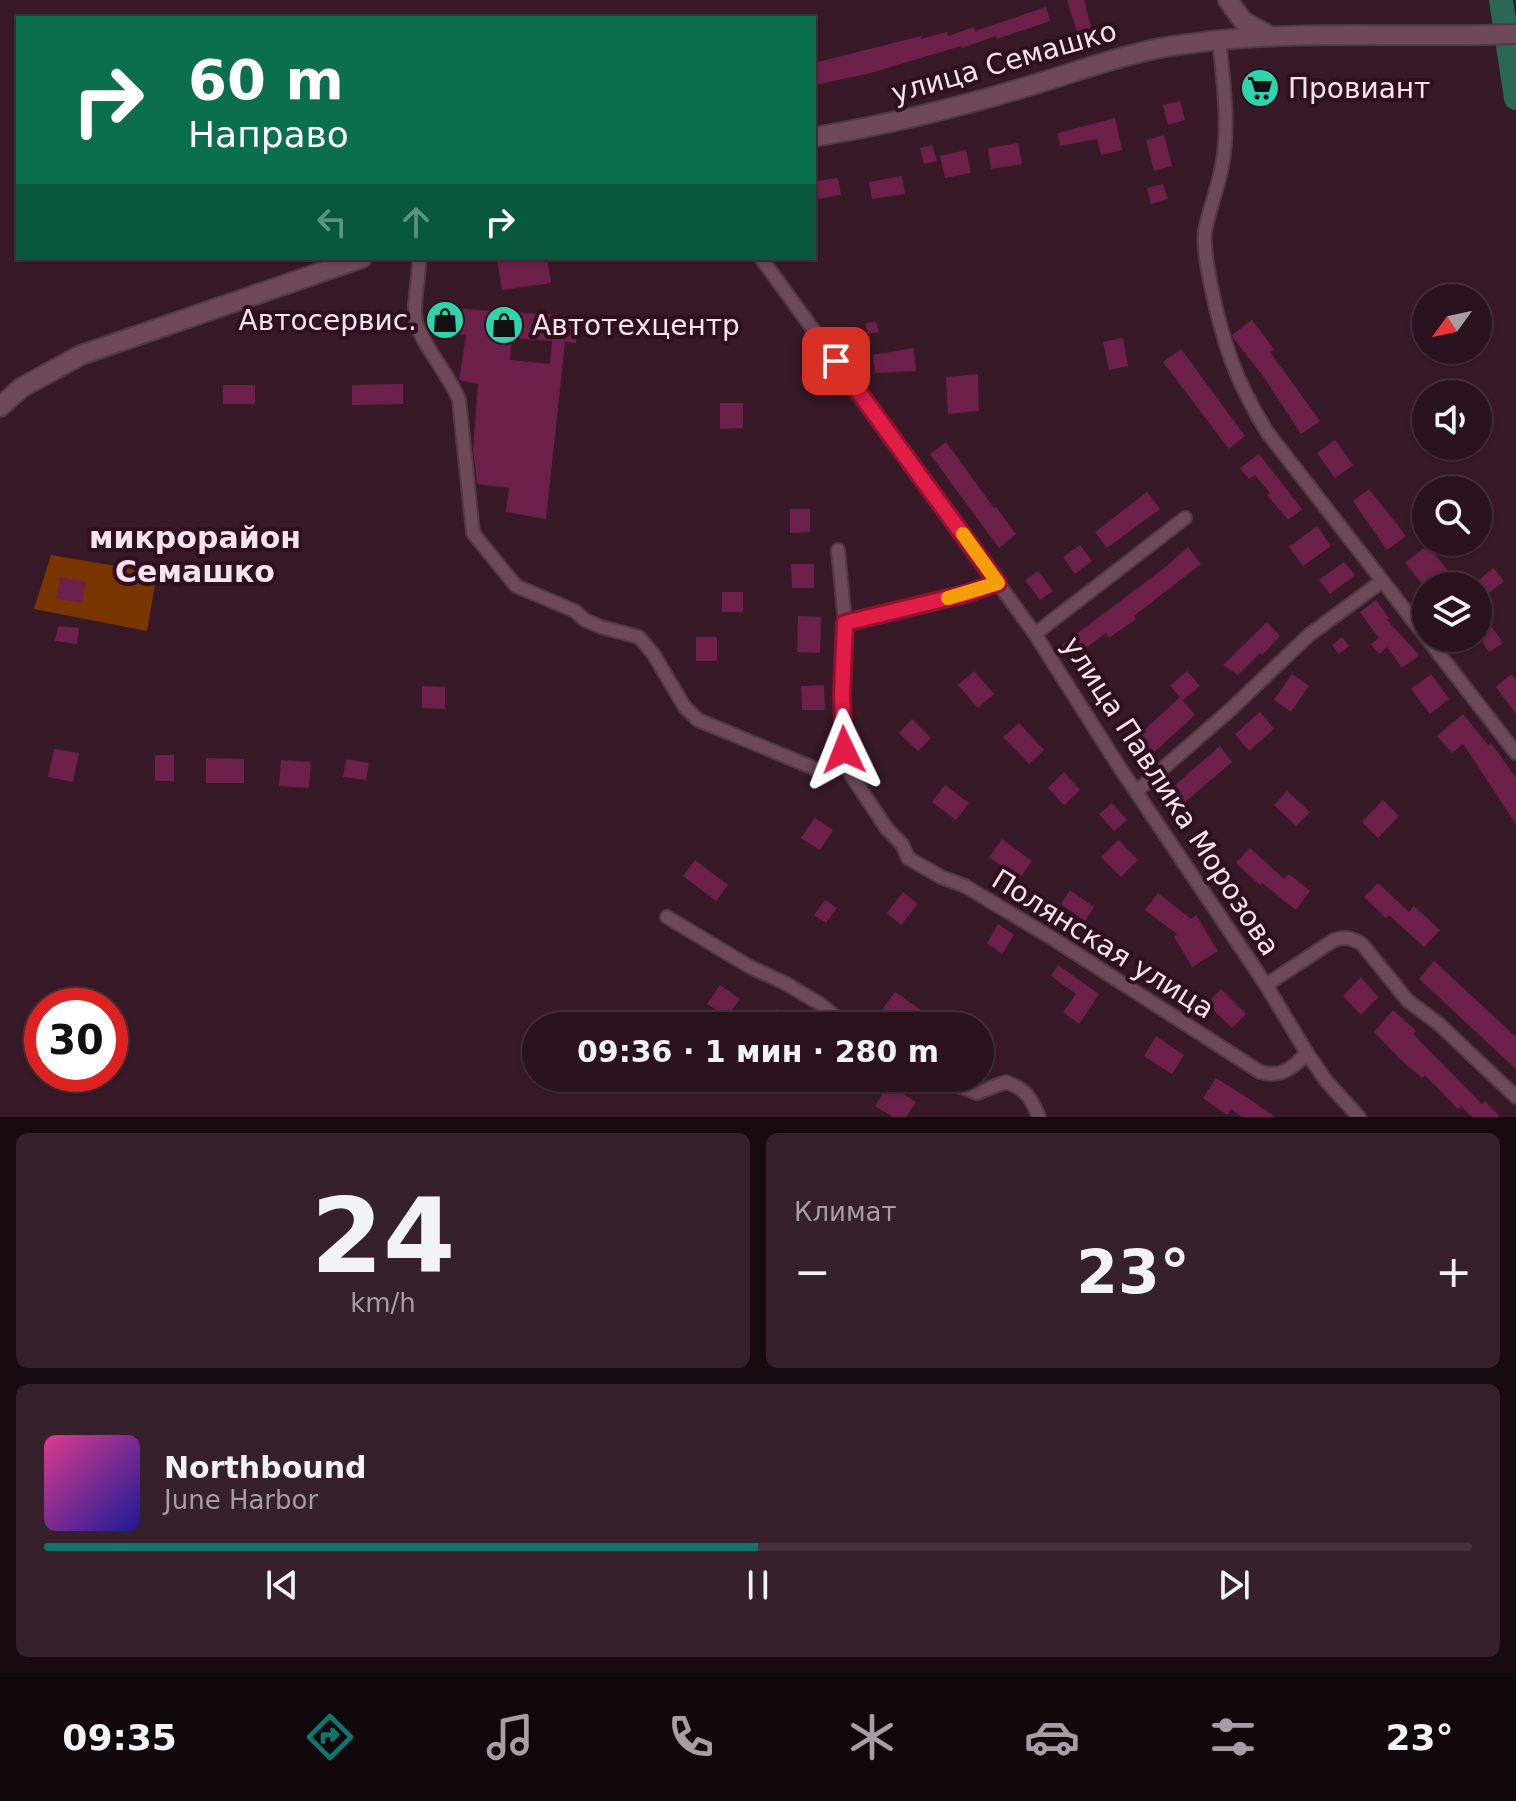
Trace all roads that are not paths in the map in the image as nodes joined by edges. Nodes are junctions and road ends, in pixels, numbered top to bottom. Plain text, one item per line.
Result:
1 (1232, 5) edge
2 (1516, 34) edge
3 (1270, 36) junction
4 (1219, 39) junction
5 (816, 137) edge
6 (356, 260) edge
7 (419, 260) edge
8 (762, 260) edge
9 (21, 388) junction
10 (0, 394) edge
11 (0, 407) edge
12 (1185, 518) dead end
13 (838, 550) dead end
14 (1381, 582) junction
15 (998, 583) junction
16 (845, 623) junction
17 (1035, 634) junction
18 (844, 750) junction
19 (1516, 753) edge
20 (827, 769) junction
21 (851, 775) junction
22 (1137, 791) junction
23 (667, 917) dead end
24 (1266, 985) junction
25 (830, 1012) edge
26 (1307, 1053) junction
27 (994, 1087) edge
28 (1516, 1097) edge
29 (1039, 1117) edge
30 (1359, 1117) edge

1 - 3 main road
1 - 4 main road
2 - 3 main road, улица Семашко
3 - 4 main road, улица Семашко
4 - 5 main road, улица Семашко
4 - 14 street
6 - 9 main road
7 - 20 street
8 - 15 street, улица Павлика Морозова
9 - 10 street
9 - 11 main road
12 - 17 street, улица Павлика Морозова
13 - 16 street, Полянская улица
14 - 19 street
14 - 22 street
15 - 16 street
15 - 17 street, улица Павлика Морозова
16 - 18 street, Полянская улица
17 - 22 street, улица Павлика Морозова
18 - 20 street
18 - 21 street, Полянская улица
20 - 21 street
21 - 26 street, Полянская улица
22 - 24 street, улица Павлика Морозова
23 - 25 street
24 - 26 street, улица Павлика Морозова
24 - 28 street, улица Павлика Морозова
26 - 30 street
27 - 29 street

